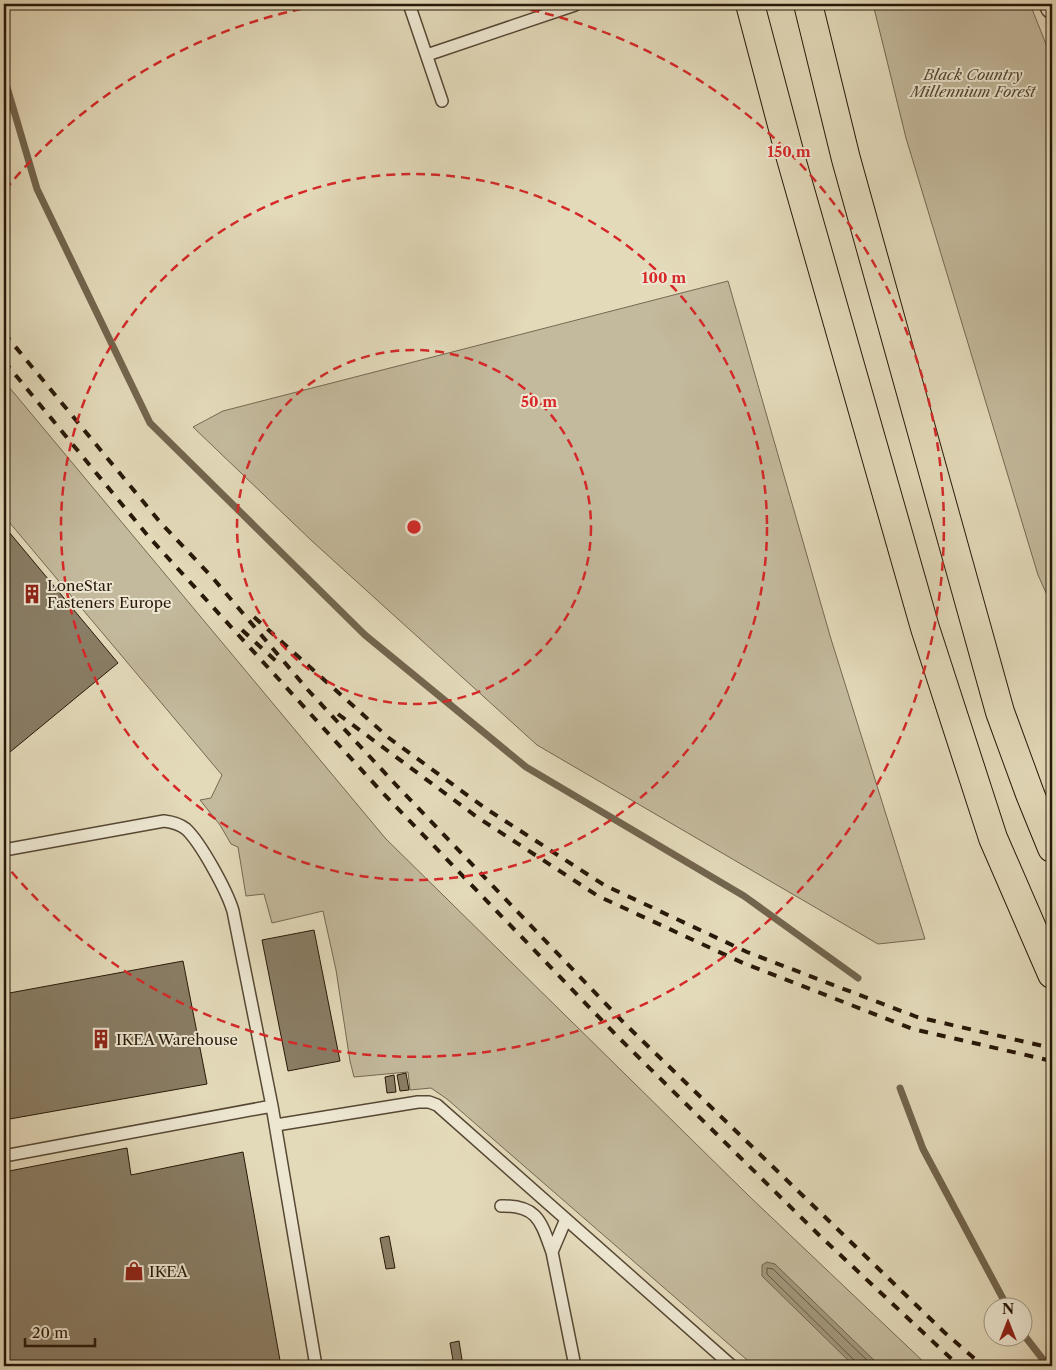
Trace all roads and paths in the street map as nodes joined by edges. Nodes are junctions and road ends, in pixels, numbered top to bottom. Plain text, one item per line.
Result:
1 (410, 4) edge
2 (750, 4) edge
3 (808, 4) edge
4 (575, 5) edge
5 (427, 55) junction
6 (442, 101) dead end
7 (1052, 848) edge
8 (4, 850) edge
9 (1052, 974) edge
10 (272, 1106) junction
11 (276, 1125) junction
12 (4, 1156) edge
13 (501, 1206) dead end
14 (566, 1219) junction
15 (552, 1252) junction
16 (316, 1366) edge
17 (575, 1366) edge
18 (732, 1366) edge

1 - 5 lane
2 - 9 highway
3 - 7 highway
4 - 5 lane
5 - 6 lane
8 - 10 lane
10 - 11 lane
10 - 12 lane
11 - 14 lane
11 - 16 lane
13 - 15 lane
14 - 15 lane
14 - 18 lane
15 - 17 lane

